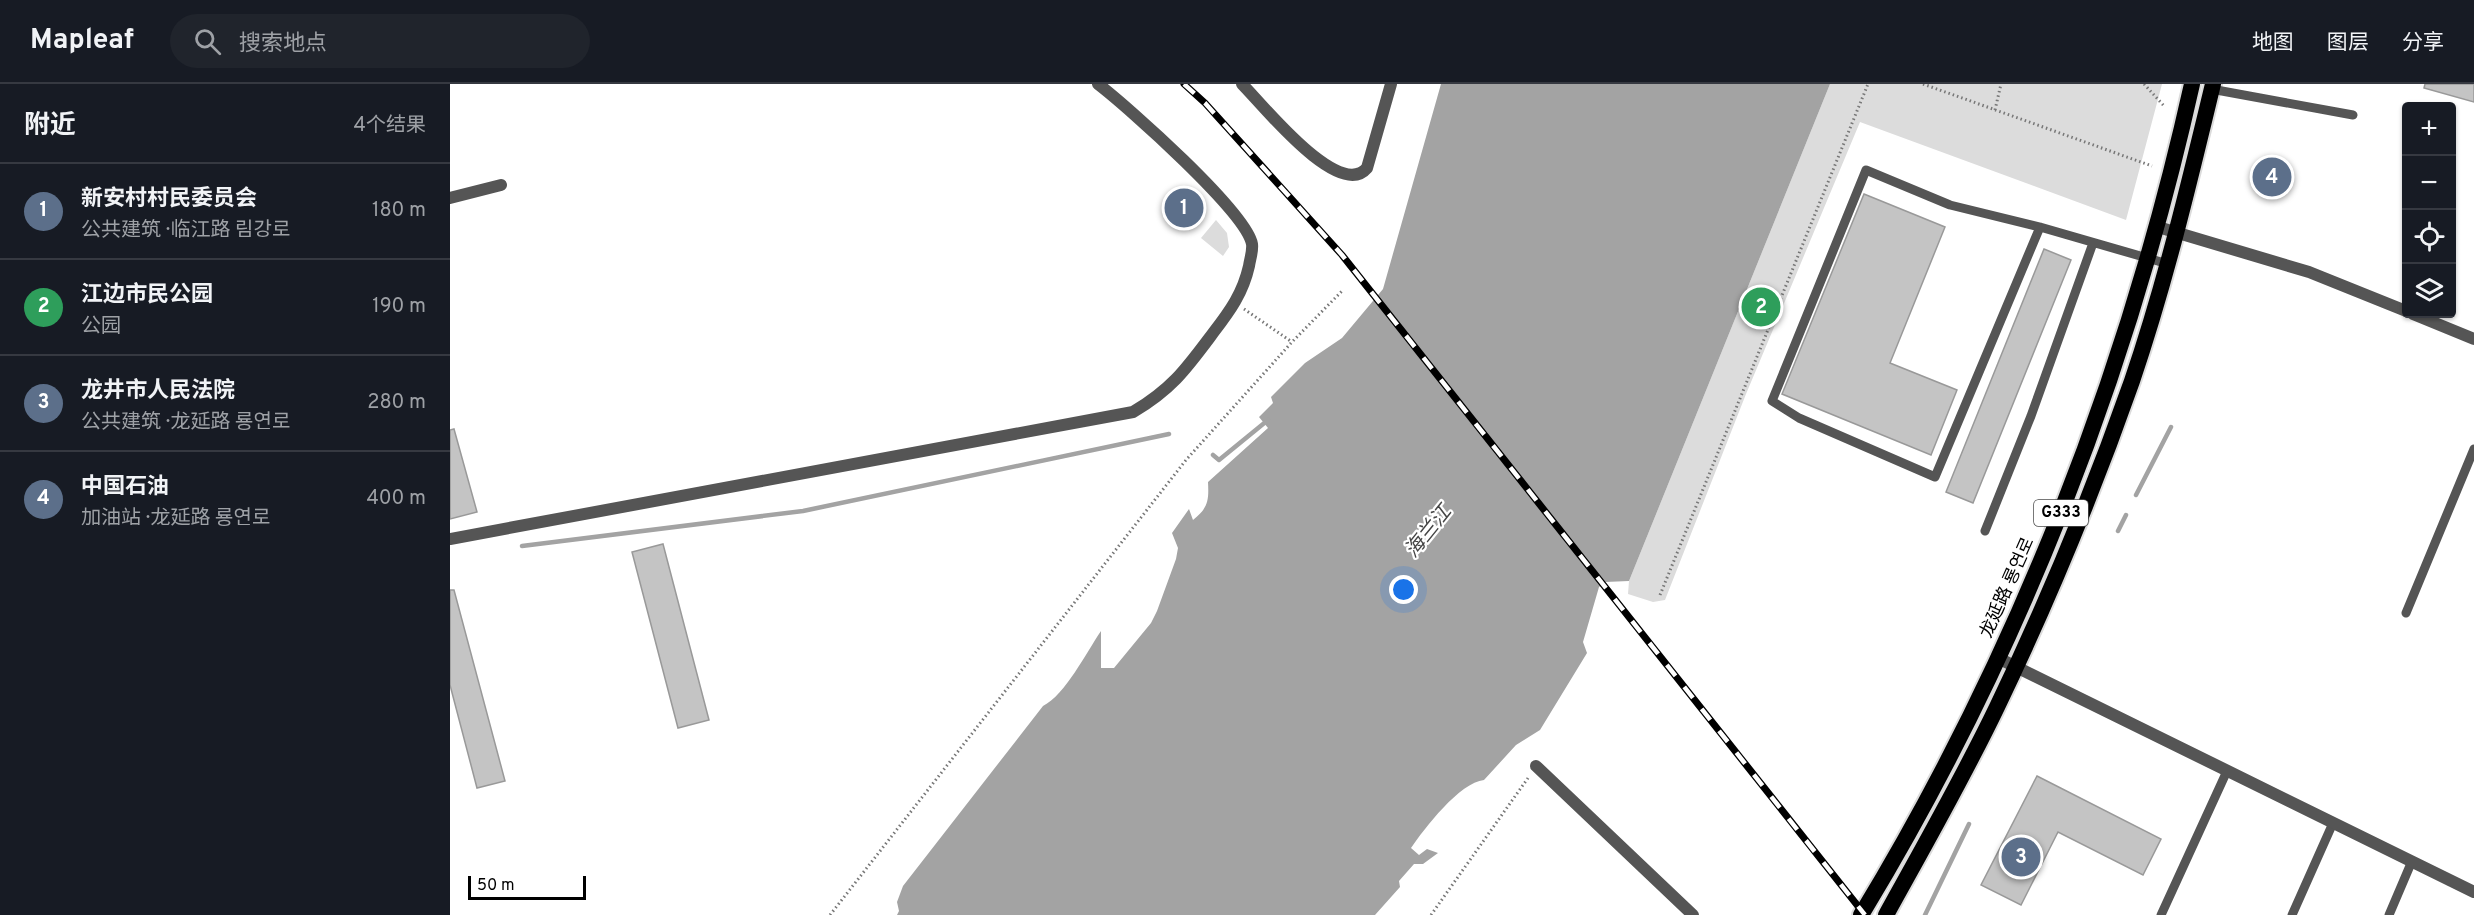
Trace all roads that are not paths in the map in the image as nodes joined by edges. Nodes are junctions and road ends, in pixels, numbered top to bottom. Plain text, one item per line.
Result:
1 (1098, 84) edge
2 (1242, 84) edge
3 (1391, 84) edge
4 (2192, 84) edge
5 (2212, 87) edge
6 (2354, 115) dead end
7 (501, 185) dead end
8 (450, 198) edge
9 (2040, 227) junction
10 (2158, 227) junction
11 (2177, 232) junction
12 (2093, 243) junction
13 (2148, 260) junction
14 (2168, 264) junction
15 (2402, 309) edge
16 (2423, 318) edge
17 (2474, 339) edge
18 (2474, 449) edge
19 (1985, 531) dead end
20 (450, 540) edge
21 (2406, 613) dead end
22 (1998, 658) junction
23 (2016, 667) junction
24 (1536, 766) road end
25 (2227, 771) junction
26 (2333, 823) junction
27 (2412, 861) junction
28 (2474, 892) edge
29 (1693, 915) edge
30 (1862, 915) edge
31 (1886, 915) edge
32 (2162, 915) edge
33 (2292, 915) edge
34 (2389, 915) edge

1 - 20 street
2 - 3 street
4 - 10 highway, 龙延路 룡연로 / G333
5 - 6 lane
5 - 11 highway, G333
7 - 8 street
9 - 9 lane
9 - 12 lane
10 - 11 street
10 - 13 highway, 龙延路 룡연로 / G333
11 - 14 highway, G333
11 - 15 street
12 - 13 lane
12 - 19 lane
13 - 14 lane
13 - 22 highway, 龙延路 룡연로 / G333
14 - 23 highway, G333
16 - 17 street
18 - 21 lane
22 - 23 street
22 - 30 highway, 龙延路 룡연로 / G333
23 - 25 street
23 - 31 highway, G333
24 - 29 street
25 - 26 street
25 - 32 lane
26 - 27 street
26 - 33 lane
27 - 28 street
27 - 34 lane

